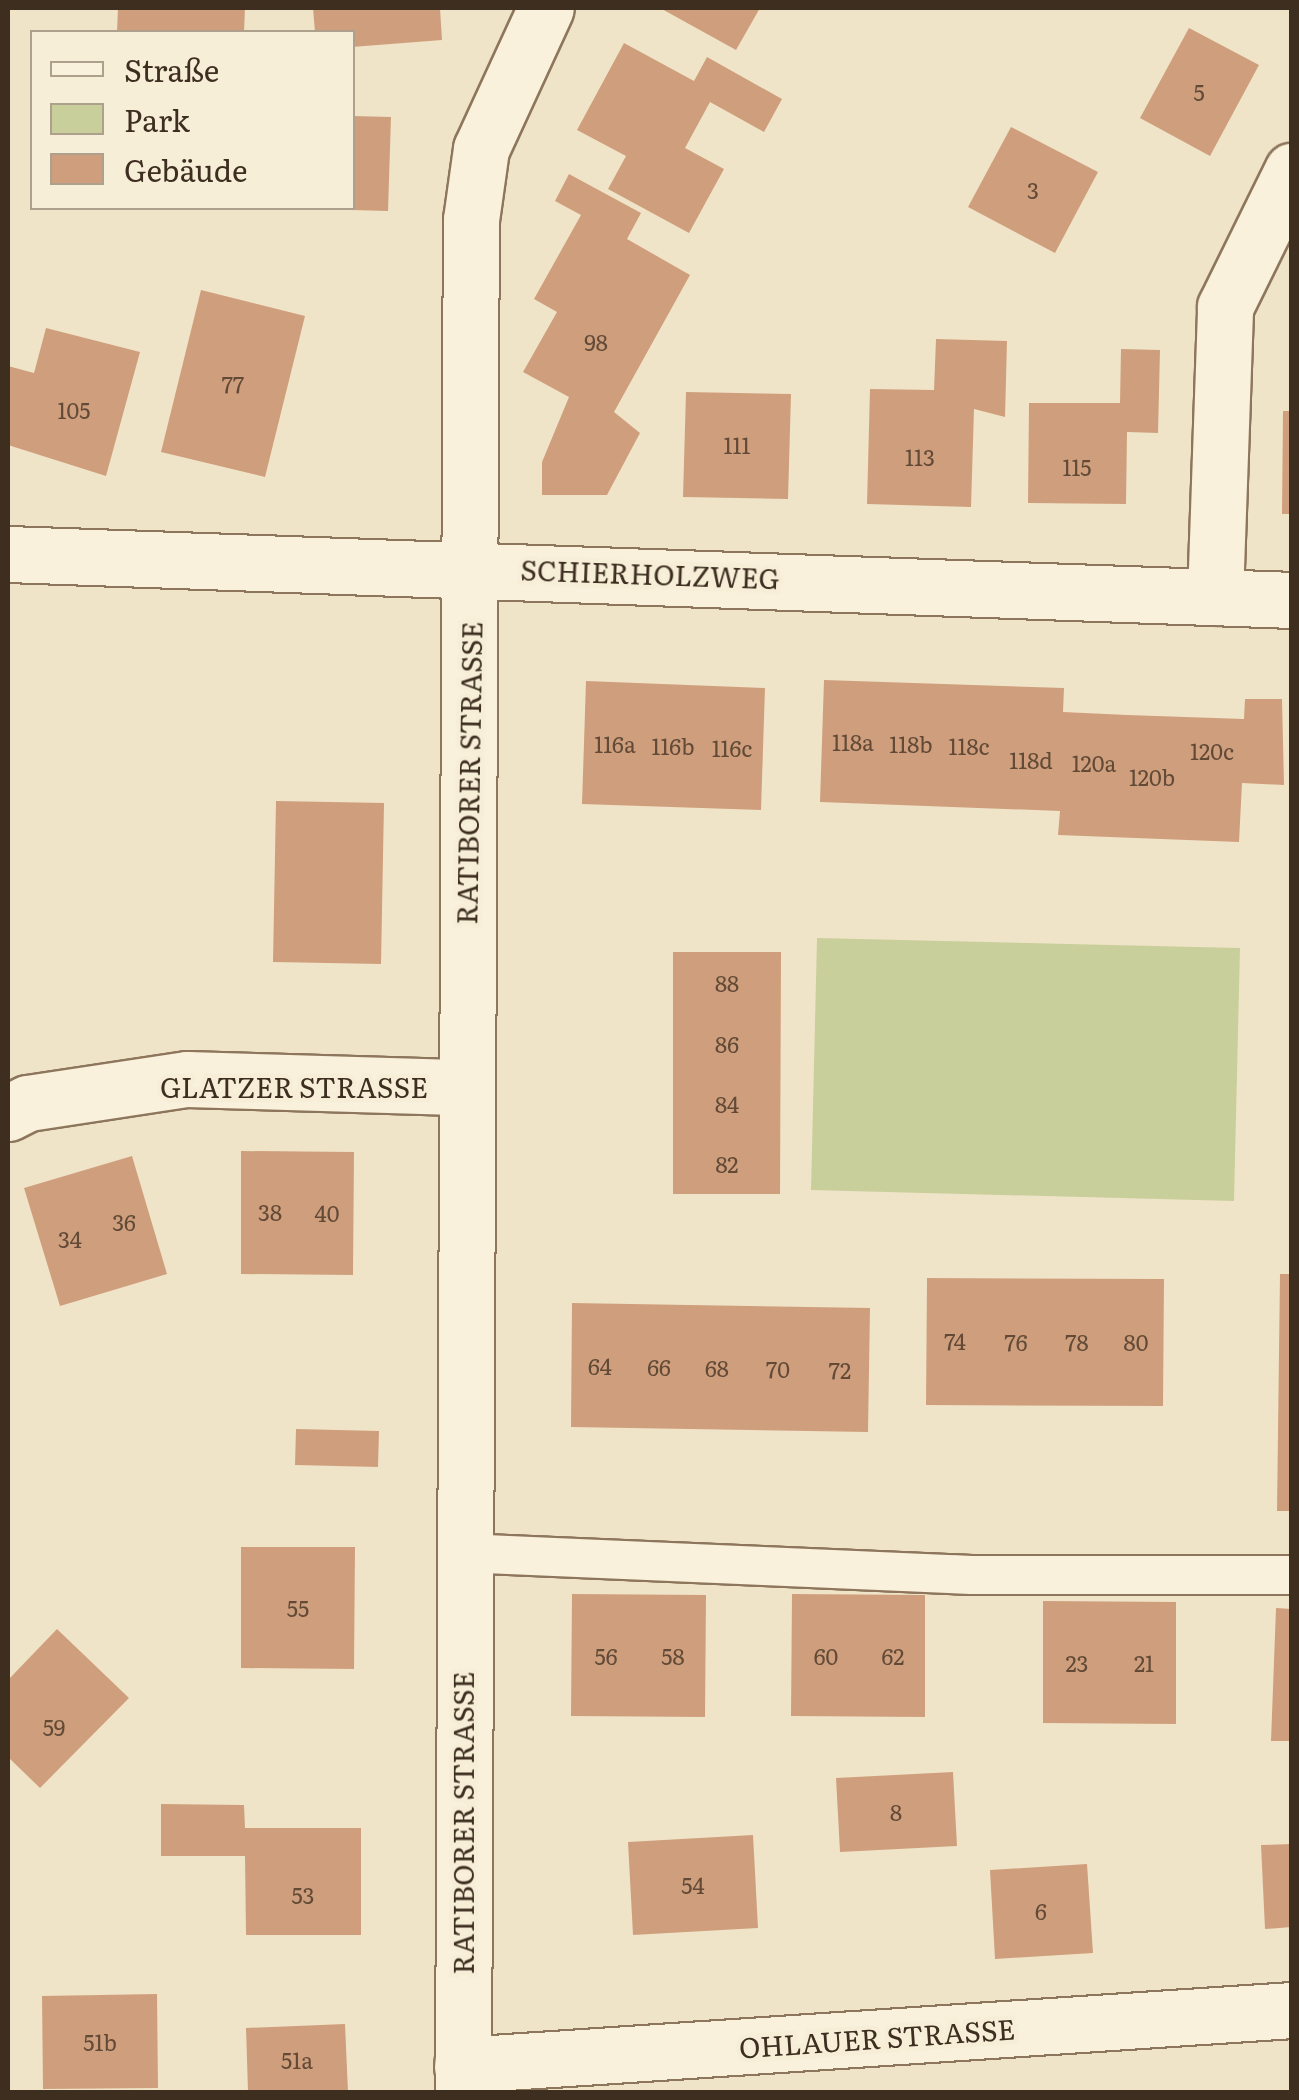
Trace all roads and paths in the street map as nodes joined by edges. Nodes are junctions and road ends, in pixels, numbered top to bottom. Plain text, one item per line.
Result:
1 (546, 8) edge
2 (1292, 170) edge
3 (8, 554) edge
4 (471, 566) junction
5 (1214, 598) junction
6 (1292, 600) edge
7 (464, 1086) junction
8 (8, 1113) edge
9 (462, 1554) junction
10 (1292, 1575) edge
11 (1292, 2010) edge
12 (463, 2079) edge

1 - 4 street, RATIBORER STRASSE
2 - 5 street
3 - 4 street, SCHIERHOLZWEG
4 - 5 street, SCHIERHOLZWEG
4 - 7 street, RATIBORER STRASSE
5 - 6 street, SCHIERHOLZWEG
7 - 8 street, GLATZER STRASSE
7 - 9 street, RATIBORER STRASSE
9 - 10 lane
9 - 12 street, RATIBORER STRASSE
11 - 12 street, OHLAUER STRASSE

